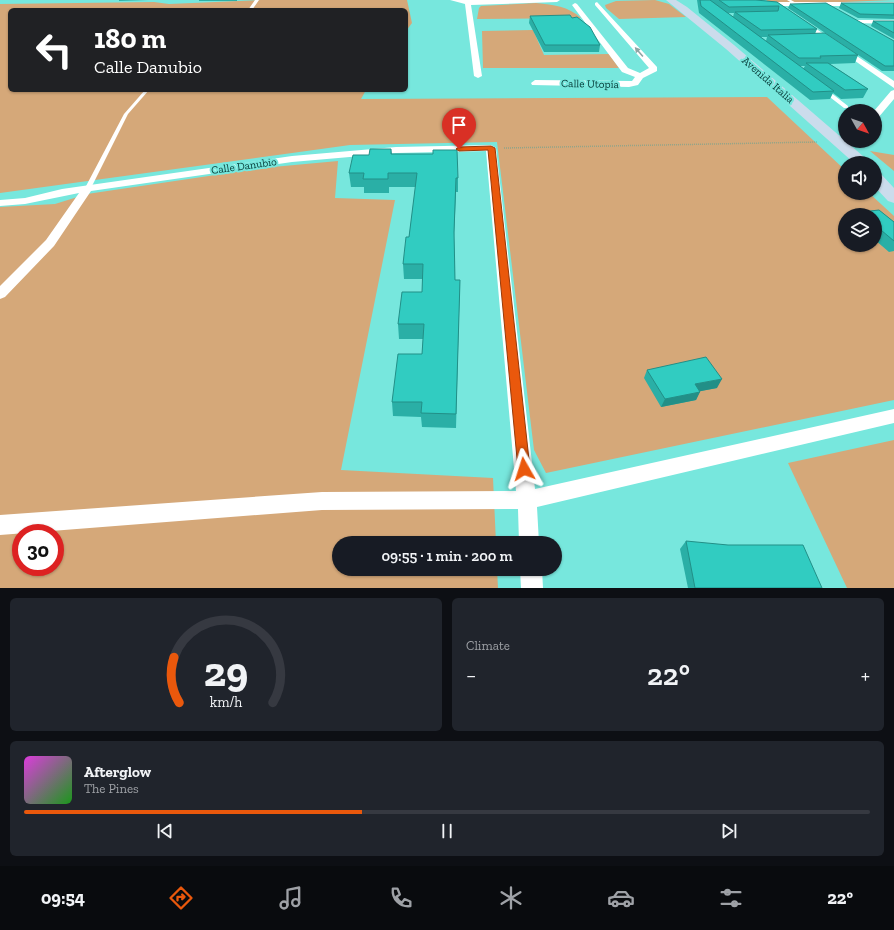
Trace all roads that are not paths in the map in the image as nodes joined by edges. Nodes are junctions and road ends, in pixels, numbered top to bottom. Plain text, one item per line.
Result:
1 (453, 0) edge
2 (557, 0) edge
3 (670, 0) edge
4 (789, 0) edge
5 (600, 2) edge
6 (468, 3) junction
7 (796, 4) junction
8 (894, 4) edge
9 (570, 5) junction
10 (827, 5) junction
11 (838, 12) edge
12 (894, 22) edge
13 (868, 29) edge
14 (478, 76) dead end
15 (640, 76) junction
16 (535, 83) dead end
17 (894, 84) edge
18 (821, 88) edge
19 (145, 92) edge
20 (894, 93) edge
21 (842, 104) edge
22 (882, 108) edge
23 (855, 156) edge
24 (882, 177) edge
25 (882, 185) edge
26 (894, 185) edge
27 (88, 188) junction
28 (894, 198) edge
29 (0, 203) edge
30 (0, 294) edge
31 (894, 416) edge
32 (527, 500) junction
33 (0, 525) edge
34 (529, 536) edge
35 (531, 576) edge
36 (532, 588) edge

1 - 6 street
2 - 6 street
2 - 9 street
3 - 23 street, Avenida Italia
4 - 7 lane
5 - 9 street
15 -> 5 street, Calle Utopía
6 - 14 street
7 - 10 street
7 - 17 street
8 - 10 street
9 - 15 street, Calle Utopía
10 - 11 street
12 - 13 street
15 - 16 street, Calle Utopía
18 - 21 lane
19 - 27 lane
20 - 22 street
24 - 26 street
25 - 28 street
27 - 29 street, Calle Danubio
27 - 30 street
27 - 32 street, Calle Danubio
31 - 32 street
32 - 33 street
32 - 34 street
35 - 36 street

